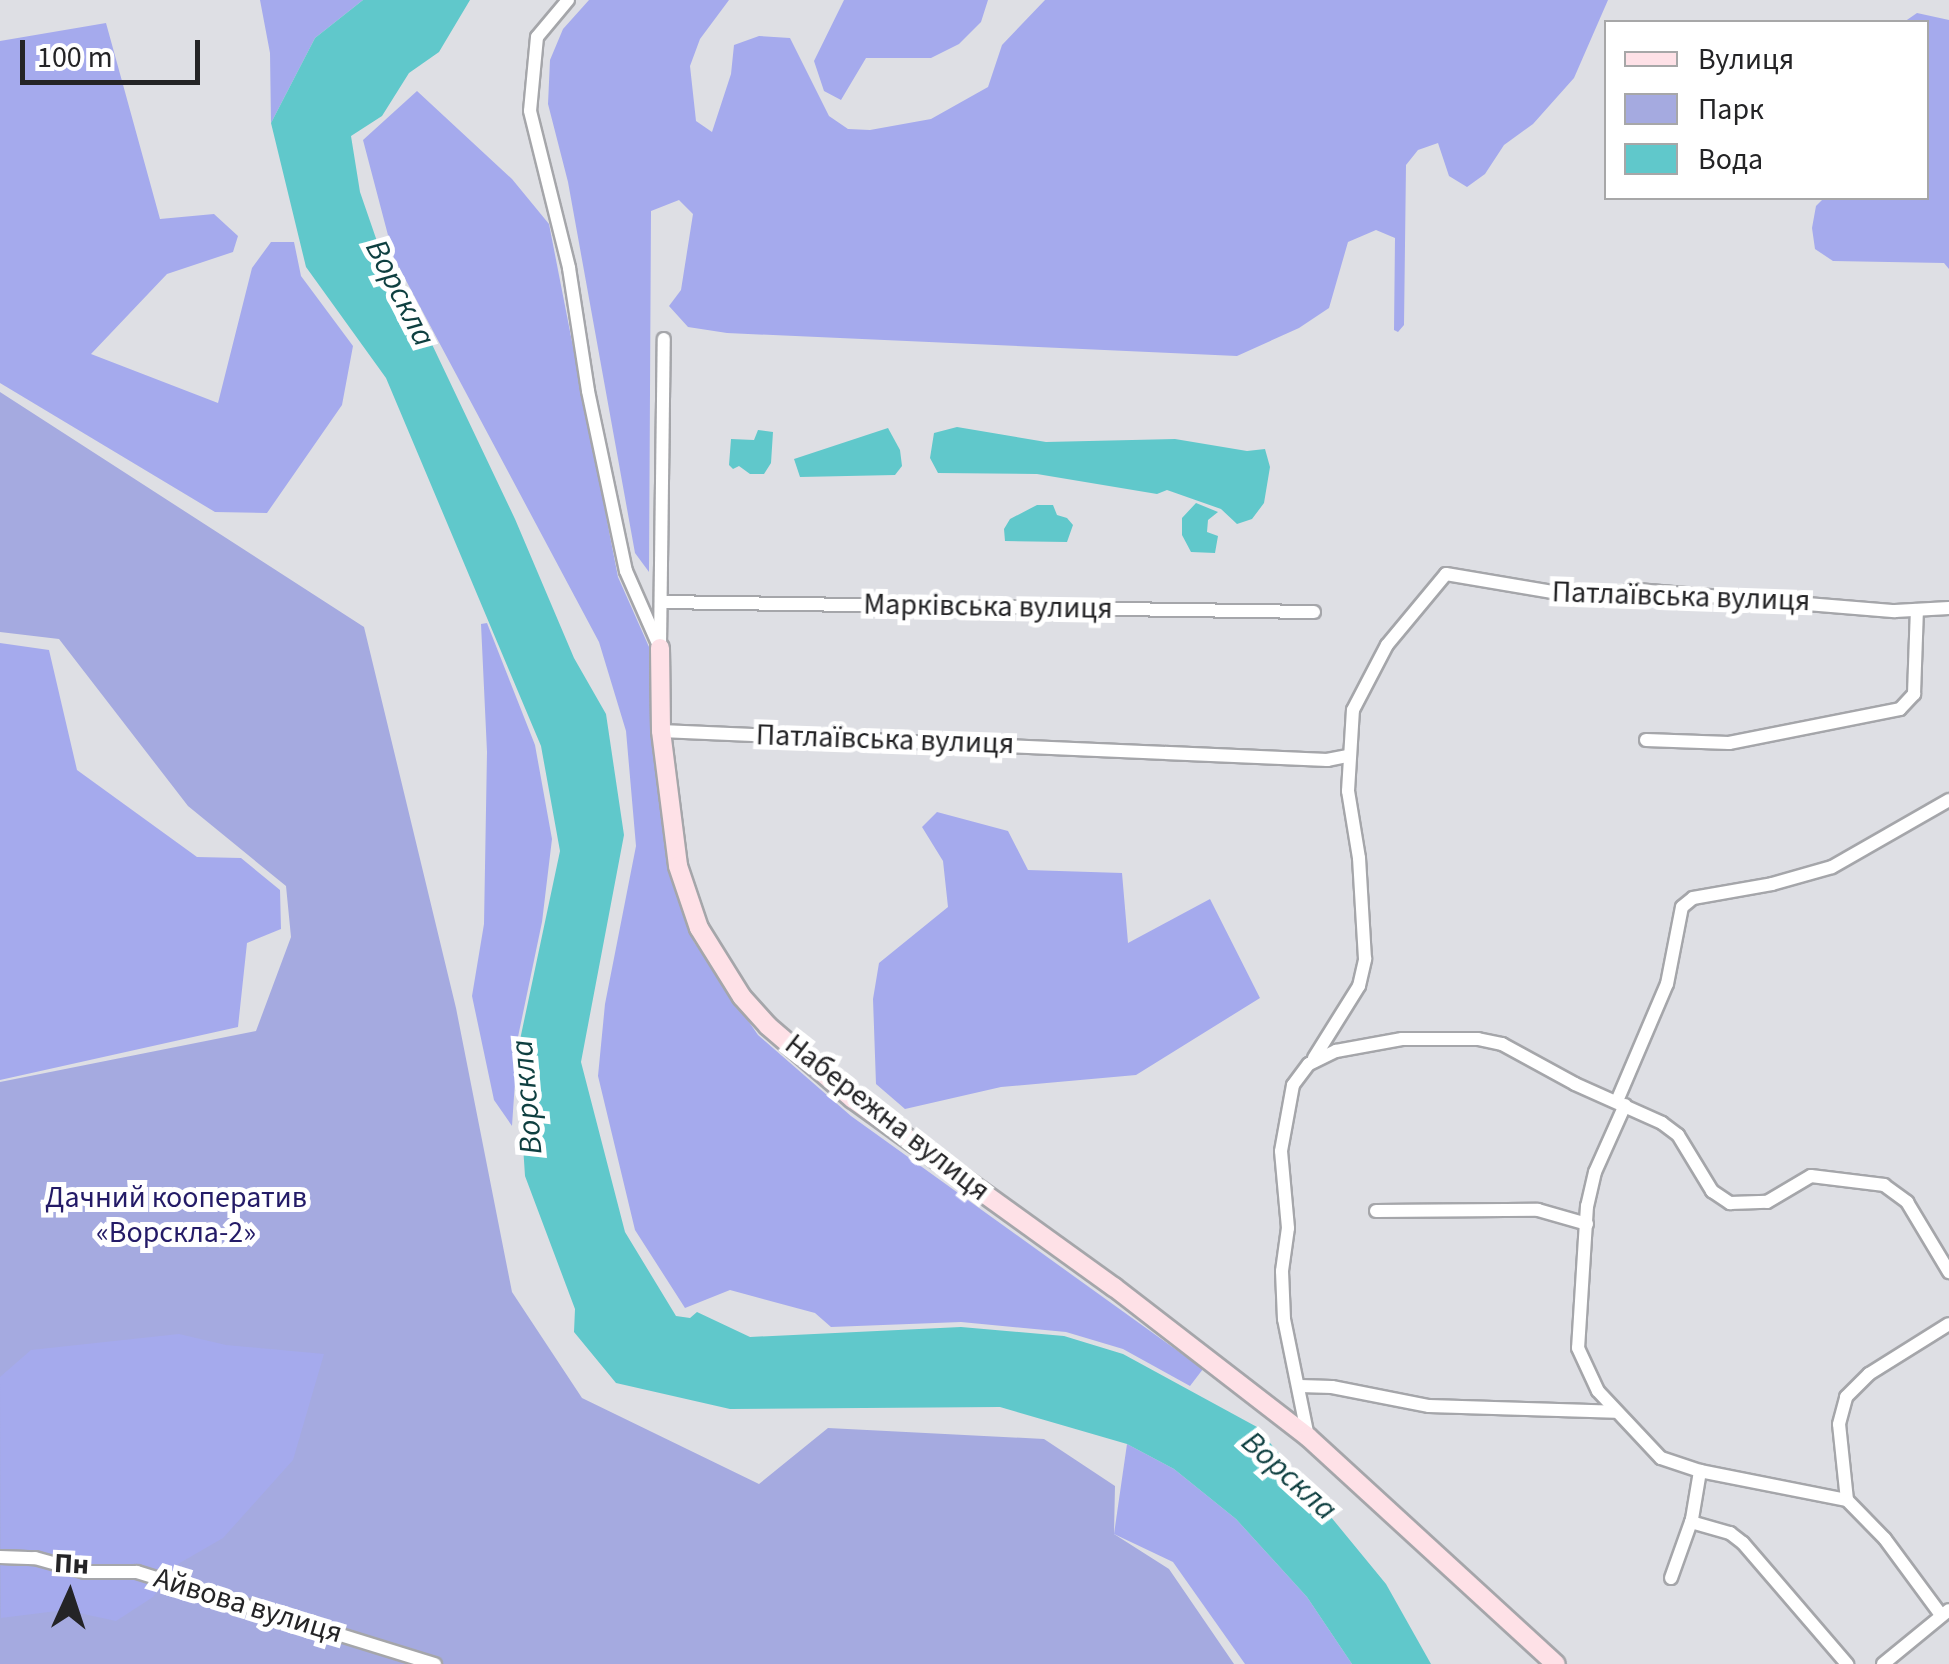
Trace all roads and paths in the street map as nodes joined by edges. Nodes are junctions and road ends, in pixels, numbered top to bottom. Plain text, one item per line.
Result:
1 (568, 0) edge
2 (664, 339) dead end
3 (661, 602) junction
4 (1949, 608) edge
5 (1917, 610) junction
6 (1314, 612) dead end
7 (660, 648) junction
8 (661, 731) junction
9 (1646, 740) dead end
10 (1347, 756) junction
11 (1949, 800) edge
12 (1310, 1064) junction
13 (1621, 1103) junction
14 (1376, 1210) dead end
15 (1587, 1224) junction
16 (1949, 1272) edge
17 (1949, 1324) edge
18 (1300, 1386) junction
19 (1615, 1412) junction
20 (1308, 1437) junction
21 (1700, 1471) junction
22 (1847, 1500) junction
23 (1691, 1522) junction
24 (0, 1557) edge
25 (1671, 1578) dead end
26 (1945, 1612) edge
27 (434, 1664) edge
28 (1556, 1664) edge
29 (1848, 1664) edge
30 (1883, 1664) edge

1 - 7 street
2 - 3 street, Набережна вулиця
3 - 6 street, Марківська вулиця
3 - 7 street, Набережна вулиця
4 - 5 street, Патлаївська вулиця
5 - 9 street
5 - 10 street, Патлаївська вулиця
7 - 8 street, Набережна вулиця
8 - 10 street, Патлаївська вулиця
8 - 20 street, Набережна вулиця
10 - 12 street, Патлаївська вулиця
11 - 13 street
12 - 13 street
12 - 18 street, Патлаївська вулиця
13 - 15 street
13 - 16 street
14 - 15 street
15 - 19 street
17 - 22 street
18 - 19 street
18 - 20 street, Патлаївська вулиця
19 - 21 street
20 - 28 street, Набережна вулиця
21 - 22 street
21 - 23 street
22 - 26 street
23 - 25 street
23 - 29 street
24 - 27 street, Айвова вулиця
26 - 30 street

